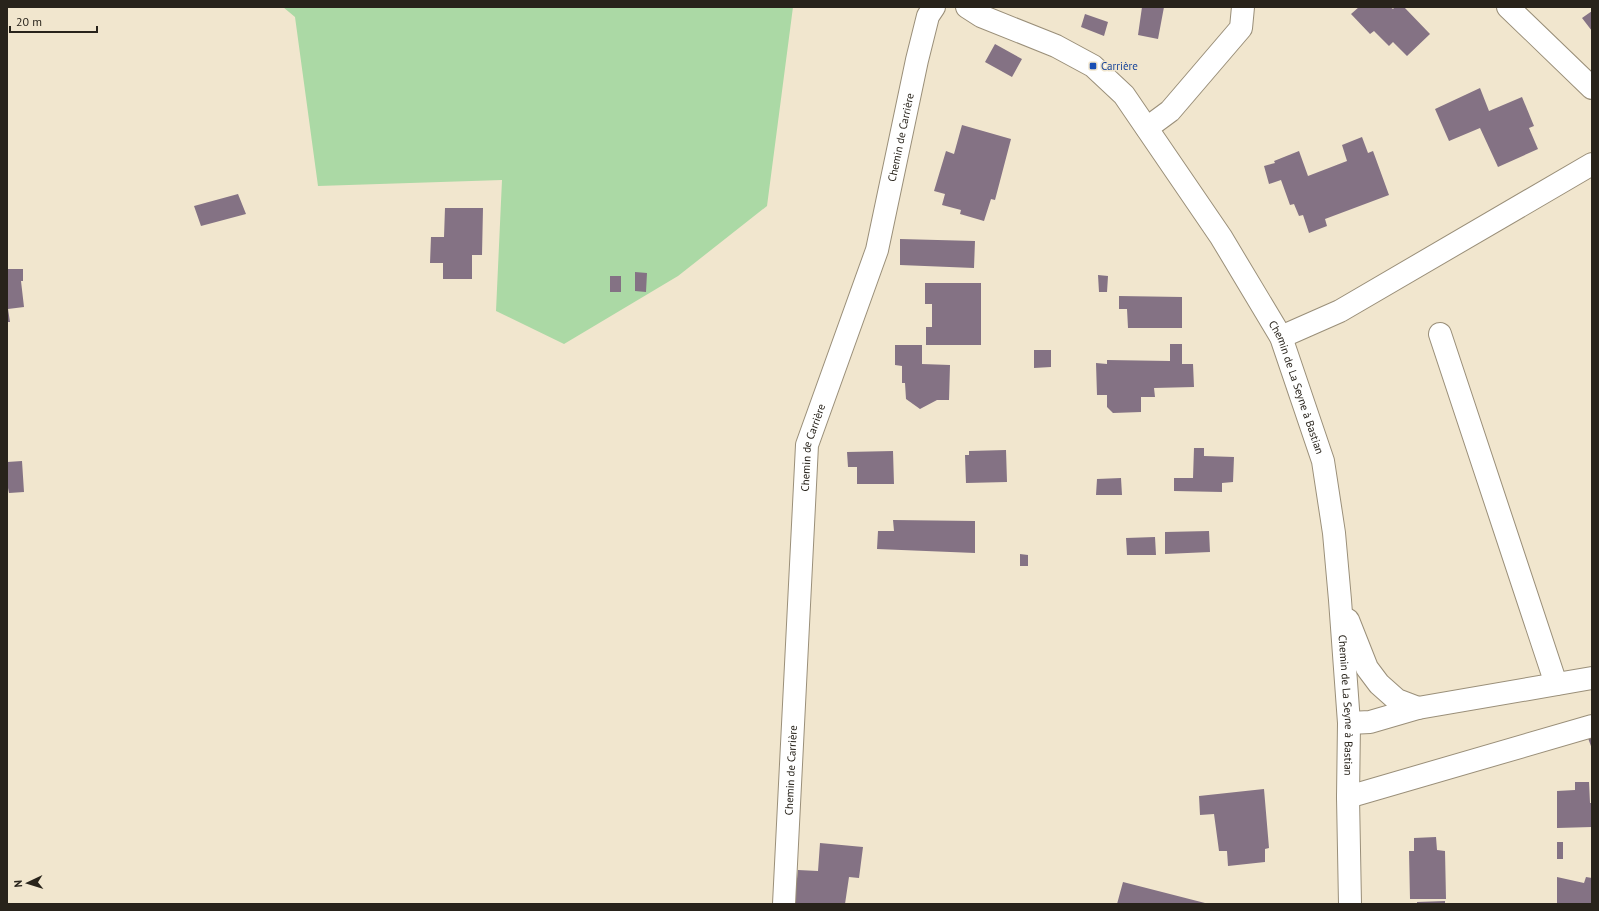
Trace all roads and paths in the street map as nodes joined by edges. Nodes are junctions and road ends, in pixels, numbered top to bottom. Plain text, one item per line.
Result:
1 (934, 7) edge
2 (967, 7) edge
3 (1243, 7) edge
4 (1508, 7) edge
5 (1592, 88) edge
6 (1147, 128) junction
7 (1592, 164) edge
8 (1440, 334) dead end
9 (1281, 337) junction
10 (1340, 600) junction
11 (1592, 678) edge
12 (1556, 684) junction
13 (1418, 708) junction
14 (1349, 723) junction
15 (1592, 726) edge
16 (1348, 797) junction
17 (784, 904) edge
18 (1350, 904) edge

1 - 17 street, Chemin de Carrière
2 - 6 street, Chemin de La Seyne à Bastian
3 - 6 street
4 - 5 street
6 - 9 street, Chemin de La Seyne à Bastian
7 - 9 street
8 - 12 street
9 - 10 street, Chemin de La Seyne à Bastian
10 - 13 street
10 - 14 street, Chemin de La Seyne à Bastian
11 - 12 street
12 - 13 street
13 - 14 street
14 - 16 street, Chemin de La Seyne à Bastian
15 - 16 street
16 - 18 street, Chemin de La Seyne à Bastian

